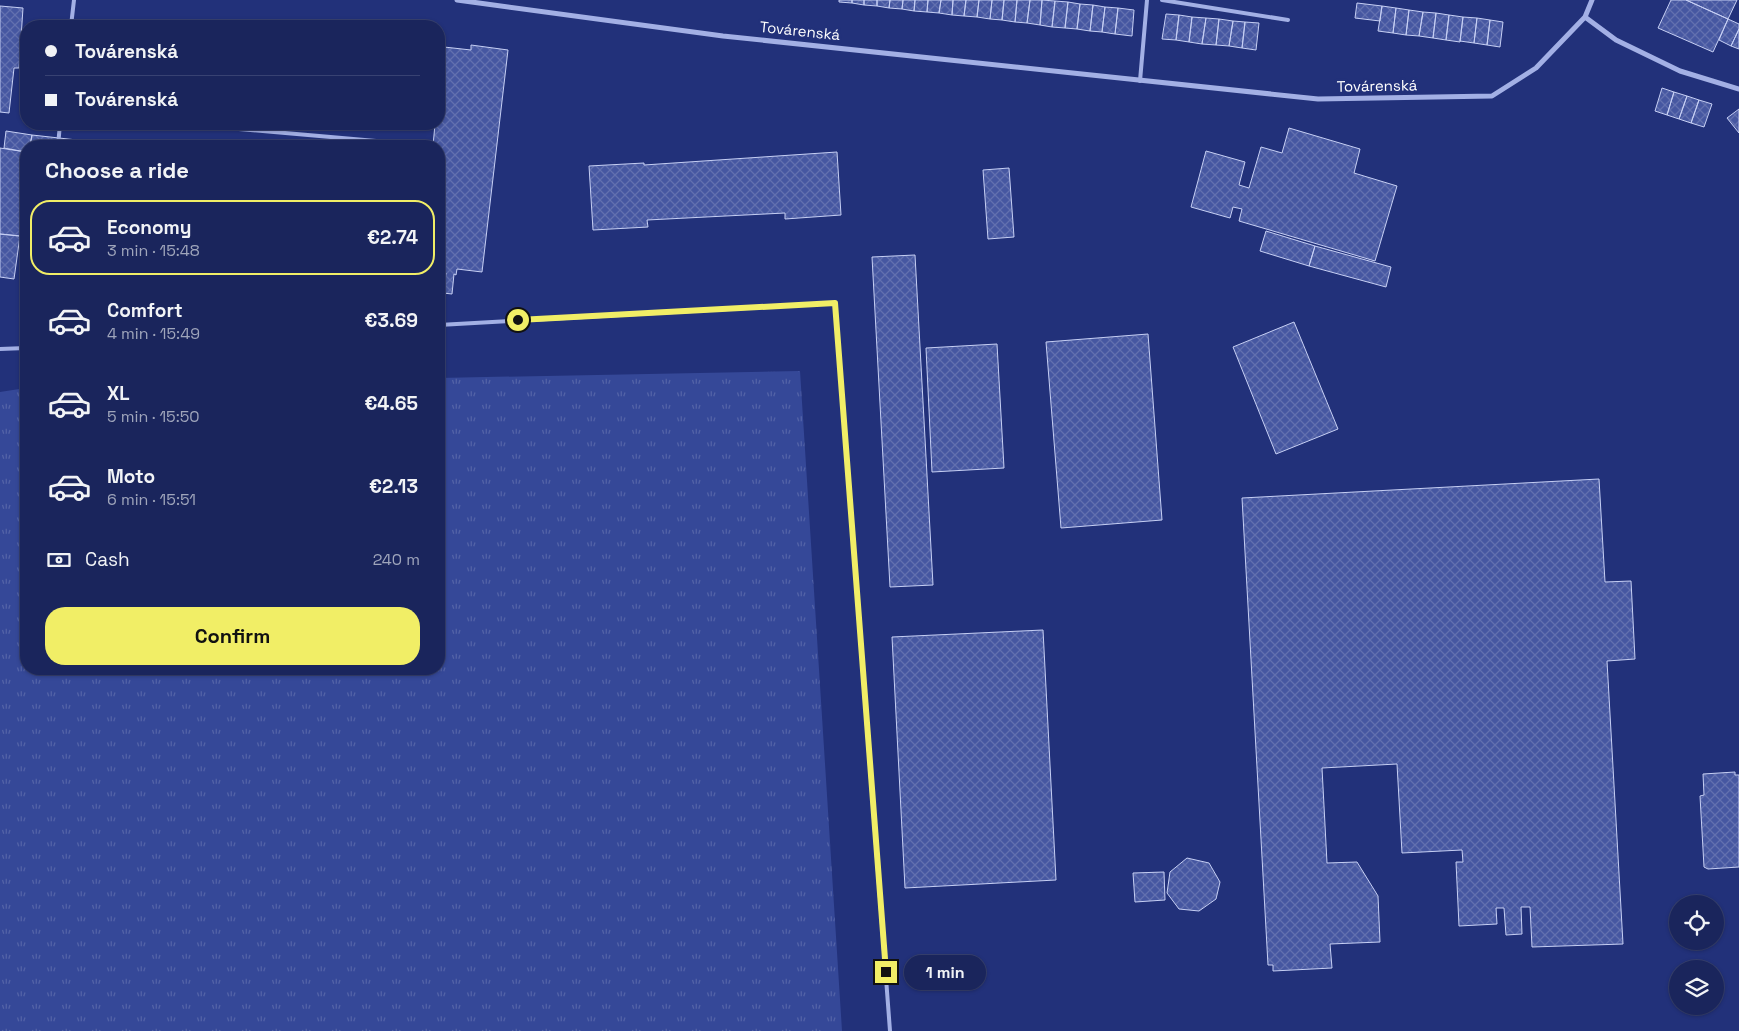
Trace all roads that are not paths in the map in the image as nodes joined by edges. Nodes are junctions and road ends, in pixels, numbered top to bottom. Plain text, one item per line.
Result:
1 (74, 0) edge
2 (457, 0) edge
3 (1147, 0) edge
4 (1162, 0) edge
5 (1592, 0) edge
6 (1585, 17) junction
7 (72, 20) edge
8 (1288, 20) dead end
9 (1140, 81) junction
10 (1739, 89) edge
11 (250, 130) edge
12 (365, 140) edge
13 (445, 325) edge
14 (20, 348) edge
15 (0, 349) edge
16 (890, 1031) edge

1 - 7 lane
2 - 9 street, Továrenská
3 - 9 lane
4 - 8 lane
5 - 6 street
6 - 9 street, Továrenská
6 - 10 street
11 - 12 lane
13 - 16 lane
14 - 15 lane

